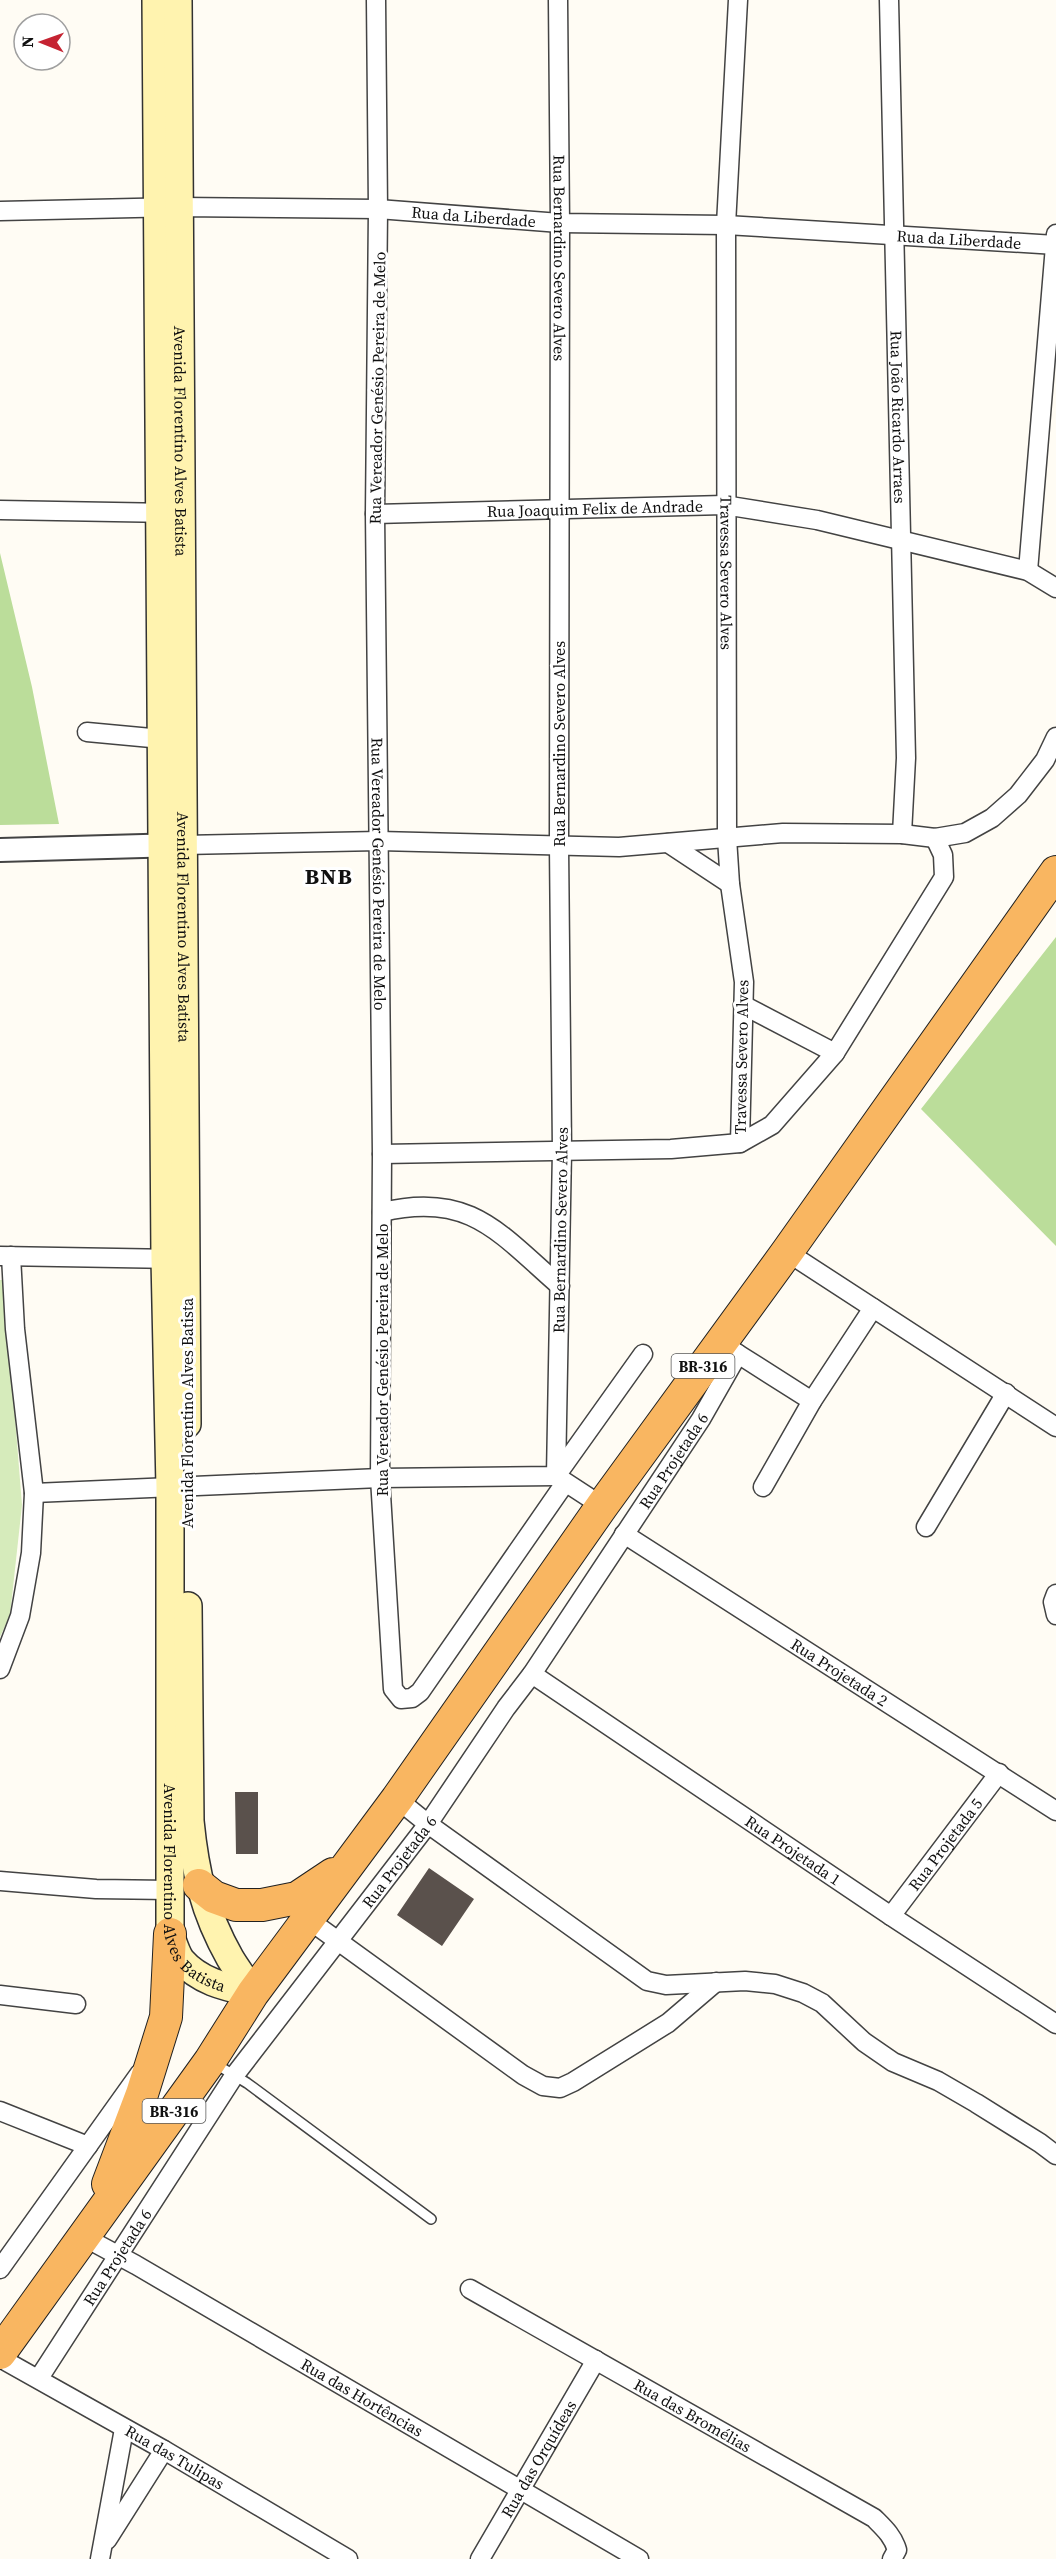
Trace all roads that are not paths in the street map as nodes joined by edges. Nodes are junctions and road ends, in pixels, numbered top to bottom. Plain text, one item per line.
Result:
1 (156, 0) edge
2 (178, 0) edge
3 (376, 0) edge
4 (558, 0) edge
5 (738, 0) edge
6 (889, 0) edge
7 (169, 208) junction
8 (378, 210) junction
9 (0, 211) edge
10 (560, 224) junction
11 (726, 225) junction
12 (895, 235) junction
13 (1056, 241) edge
14 (724, 505) junction
15 (0, 510) edge
16 (559, 510) junction
17 (171, 513) junction
18 (375, 514) junction
19 (900, 540) junction
20 (1028, 571) junction
21 (1056, 588) edge
22 (87, 732) dead end
23 (1056, 737) edge
24 (162, 739) junction
25 (902, 834) junction
26 (727, 838) junction
27 (935, 838) junction
28 (379, 841) junction
29 (668, 843) junction
30 (173, 845) junction
31 (559, 846) junction
32 (0, 850) edge
33 (1056, 872) edge
34 (730, 884) junction
35 (743, 1005) junction
36 (835, 1053) junction
37 (740, 1143) junction
38 (562, 1150) junction
39 (382, 1154) junction
40 (382, 1212) junction
41 (787, 1252) junction
42 (5, 1256) edge
43 (175, 1259) junction
44 (560, 1286) junction
45 (873, 1308) junction
46 (729, 1348) junction
47 (643, 1354) dead end
48 (1006, 1393) junction
49 (812, 1401) junction
50 (1056, 1427) edge
51 (380, 1478) junction
52 (560, 1480) junction
53 (178, 1487) junction
54 (763, 1487) dead end
55 (34, 1493) junction
56 (602, 1506) junction
57 (926, 1527) dead end
58 (624, 1534) junction
59 (1056, 1594) edge
60 (1056, 1615) edge
61 (0, 1669) edge
62 (532, 1674) junction
63 (999, 1773) junction
64 (397, 1799) junction
65 (1056, 1811) edge
66 (428, 1824) junction
67 (351, 1861) junction
68 (1, 1886) edge
69 (184, 1888) junction
70 (891, 1917) junction
71 (309, 1920) junction
72 (170, 1934) junction
73 (337, 1941) junction
74 (716, 1982) junction
75 (253, 1993) junction
76 (0, 1995) edge
77 (76, 2004) dead end
78 (1056, 2024) edge
79 (157, 2050) junction
80 (222, 2068) junction
81 (0, 2111) edge
82 (88, 2146) junction
83 (1056, 2156) edge
84 (431, 2219) dead end
85 (88, 2231) junction
86 (119, 2256) junction
87 (0, 2269) edge
88 (470, 2289) dead end
89 (0, 2353) edge
90 (0, 2358) edge
91 (596, 2360) junction
92 (39, 2378) junction
93 (124, 2429) junction
94 (164, 2450) junction
95 (520, 2490) junction
96 (101, 2553) edge
97 (348, 2559) edge
98 (480, 2559) edge
99 (639, 2559) edge
100 (892, 2559) edge

1 - 7 main road, Avenida Florentino Alves Batista
2 - 7 main road, Avenida Florentino Alves Batista
3 - 8 street, Rua Vereador Genésio Pereira de Melo
4 - 10 street, Rua Bernardino Severo Alves
5 - 11 street, Travessa Severo Alves
6 - 12 street, Rua João Ricardo Arraes
7 - 8 street, Rua da Liberdade
7 - 9 street, Rua da Liberdade
7 - 17 main road, Avenida Florentino Alves Batista
8 - 10 street, Rua da Liberdade
8 - 18 street, Rua Vereador Genésio Pereira de Melo
10 - 11 street, Rua da Liberdade
10 - 16 street, Rua Bernardino Severo Alves
11 - 12 street, Rua da Liberdade
11 - 14 street, Travessa Severo Alves
12 - 13 street, Rua da Liberdade
12 - 19 street, Rua João Ricardo Arraes
13 - 20 street
14 - 16 street, Rua Joaquim Felix de Andrade
14 - 19 street, Rua Joaquim Felix de Andrade
14 - 26 street, Travessa Severo Alves
15 - 17 street
16 - 18 street, Rua Joaquim Felix de Andrade
16 - 31 street, Rua Bernardino Severo Alves
17 - 24 main road, Avenida Florentino Alves Batista
17 - 30 main road, Avenida Florentino Alves Batista
18 - 28 street, Rua Vereador Genésio Pereira de Melo
19 - 20 street, Rua Joaquim Felix de Andrade
19 - 25 street, Rua João Ricardo Arraes
20 - 21 street, Rua Joaquim Felix de Andrade
22 - 24 street
23 - 27 street
24 - 30 main road, Avenida Florentino Alves Batista
25 - 26 street
25 - 27 street
26 - 29 street
26 - 34 street, Travessa Severo Alves
27 - 36 street
28 - 30 street
28 - 31 street
28 - 39 street, Rua Vereador Genésio Pereira de Melo
29 - 31 street
29 - 34 street
30 - 32 street
30 - 43 main road, Avenida Florentino Alves Batista
31 - 38 street, Rua Bernardino Severo Alves
33 - 41 highway, BR-316
34 - 35 street, Travessa Severo Alves
35 - 36 street
35 - 37 street, Travessa Severo Alves
36 - 37 street
37 - 38 street
38 - 39 street
38 - 44 street, Rua Bernardino Severo Alves
39 - 40 street, Rua Vereador Genésio Pereira de Melo
40 - 44 street
40 - 51 street, Rua Vereador Genésio Pereira de Melo
41 - 45 street
41 - 46 highway, BR-316
42 - 43 street
42 - 55 street
43 - 53 main road, Avenida Florentino Alves Batista
44 - 52 street, Rua Bernardino Severo Alves
45 - 48 street
45 - 49 street
46 - 49 street
46 - 56 highway, BR-316
46 - 58 street, Rua Projetada 6
47 - 52 street
48 - 50 street
48 - 57 street
49 - 54 street
51 - 52 street
51 - 52 street, Rua Vereador Genésio Pereira de Melo
51 - 53 street
52 - 56 street
53 - 55 street
53 - 69 main road, Avenida Florentino Alves Batista
55 - 61 street
56 - 64 highway, BR-316
58 - 62 street, Rua Projetada 6
58 - 63 street, Rua Projetada 2
59 - 60 street
62 - 66 street, Rua Projetada 6
62 - 70 street, Rua Projetada 1
63 - 65 street, Rua Projetada 2
63 - 70 street, Rua Projetada 5
64 - 66 street
64 - 67 highway, BR-316
66 - 73 street, Rua Projetada 6
66 - 74 street
67 - 69 highway
67 - 71 highway, BR-316
68 - 69 street
69 - 72 main road, Avenida Florentino Alves Batista
69 - 75 main road, Avenida Florentino Alves Batista
70 - 78 street, Rua Projetada 1
71 - 73 street
71 - 75 highway, BR-316
72 - 75 main road, Avenida Florentino Alves Batista
72 - 79 highway
73 - 74 street
73 - 80 street, Rua Projetada 6
74 - 83 street
75 - 80 highway, BR-316
76 - 77 street
79 - 82 street
79 - 85 highway
80 - 84 lane
80 - 85 highway, BR-316
80 - 86 street, Rua Projetada 6
81 - 82 street
82 - 87 street
85 - 86 street, Rua das Hortências
85 - 89 highway, BR-316
86 - 92 street, Rua Projetada 6
86 - 95 street, Rua das Hortências
88 - 91 street, Rua das Bromélias
90 - 92 street, Rua das Tulipas
91 - 95 street, Rua das Orquídeas
91 - 100 street, Rua das Bromélias
92 - 93 street, Rua das Tulipas
93 - 94 street, Rua das Tulipas
93 - 96 street
94 - 96 street
94 - 97 street, Rua das Tulipas
95 - 98 street, Rua das Orquídeas
95 - 99 street, Rua das Hortências

